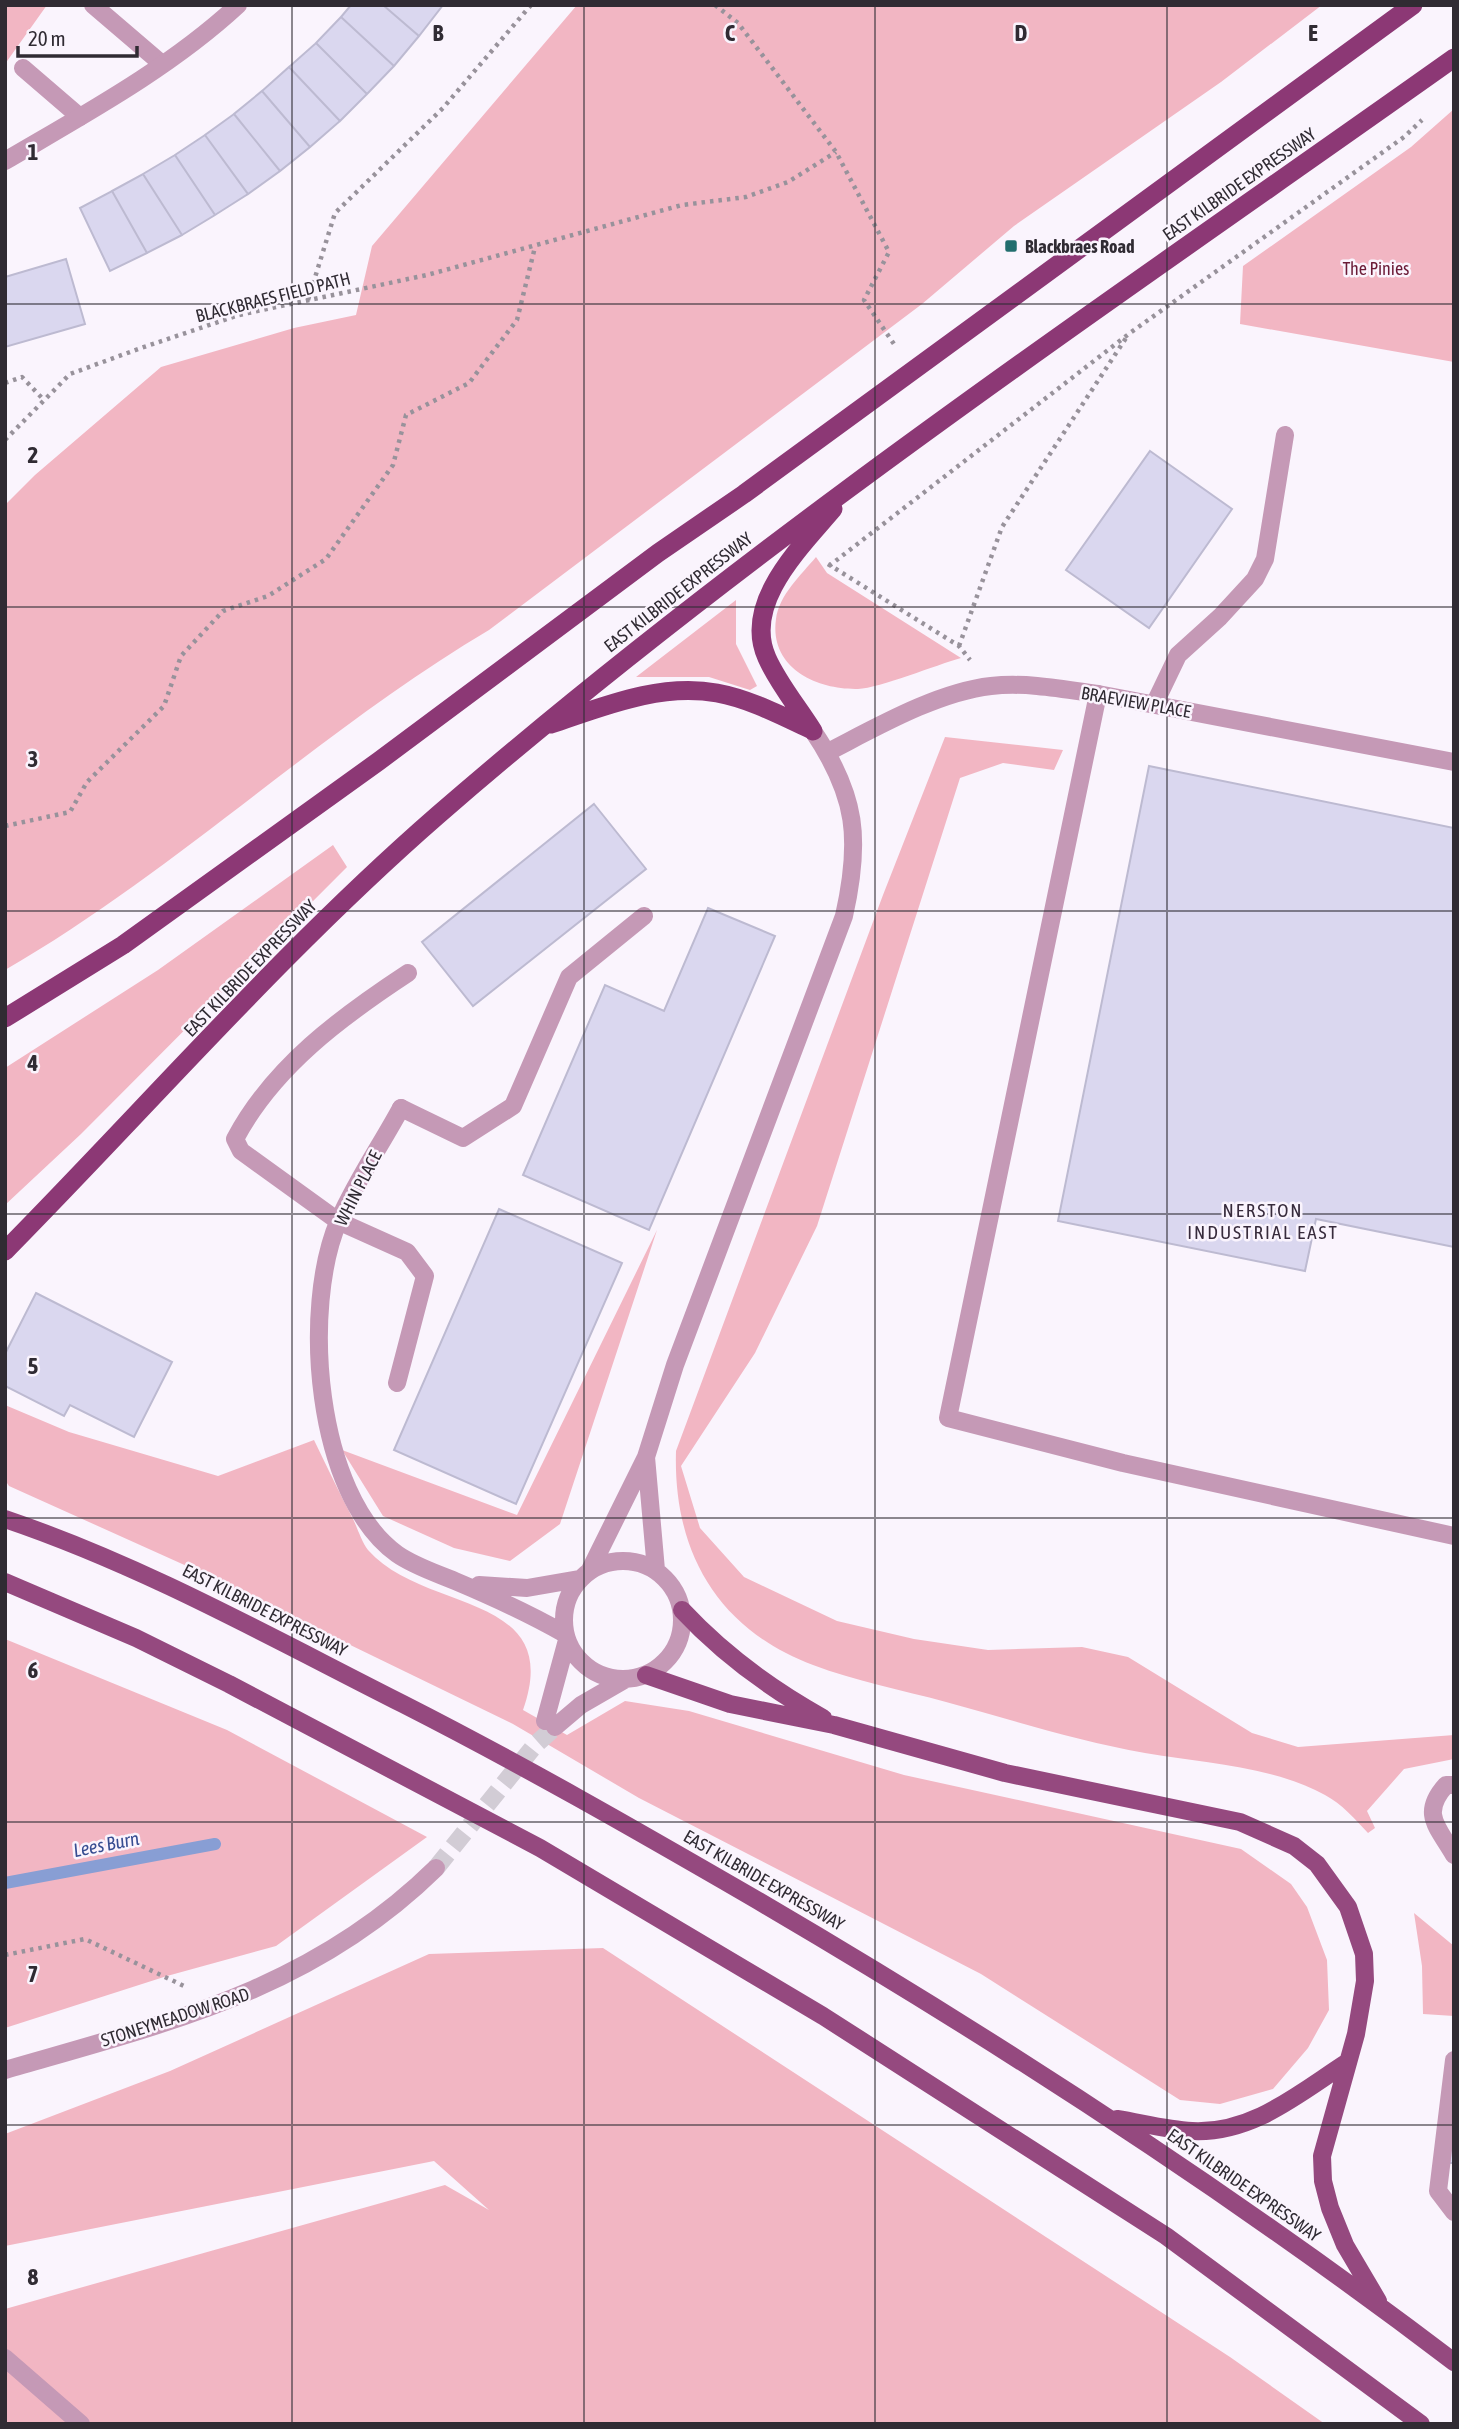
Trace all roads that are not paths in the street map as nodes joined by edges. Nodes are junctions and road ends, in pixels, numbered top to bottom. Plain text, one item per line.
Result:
1 (93, 5) edge
2 (1413, 5) edge
3 (233, 7) edge
4 (1454, 58) edge
5 (162, 64) junction
6 (23, 68) dead end
7 (80, 117) junction
8 (5, 161) edge
9 (1285, 435) dead end
10 (857, 482) junction
11 (1098, 694) junction
12 (1154, 705) junction
13 (539, 728) junction
14 (813, 731) junction
15 (828, 752) junction
16 (1454, 762) edge
17 (644, 916) dead end
18 (408, 973) dead end
19 (5, 1018) edge
20 (338, 1221) junction
21 (5, 1251) edge
22 (397, 1383) dead end
23 (646, 1457) junction
24 (5, 1519) edge
25 (1454, 1536) edge
26 (656, 1570) junction
27 (584, 1574) junction
28 (455, 1581) junction
29 (5, 1582) edge
30 (682, 1610) junction
31 (566, 1637) junction
32 (646, 1675) junction
33 (626, 1679) junction
34 (834, 1725) junction
35 (1454, 1785) edge
36 (1454, 1855) edge
37 (436, 1868) tunnel mouth
38 (1454, 2060) edge
39 (1346, 2063) junction
40 (5, 2070) edge
41 (1110, 2118) junction
42 (1454, 2212) edge
43 (1381, 2307) junction
44 (5, 2358) edge
45 (1454, 2362) edge
46 (81, 2424) edge
47 (1421, 2424) edge

1 - 5 street
2 - 19 highway
3 - 5 street
4 - 10 highway, EAST KILBRIDE EXPRESSWAY
5 - 7 street
6 - 7 street
7 - 8 street
9 - 12 street
10 - 13 highway, EAST KILBRIDE EXPRESSWAY
10 - 14 highway
11 - 12 street, BRAEVIEW PLACE
11 - 15 street, BRAEVIEW PLACE
11 - 25 street
12 - 16 street, BRAEVIEW PLACE
13 - 14 highway
13 - 21 highway, EAST KILBRIDE EXPRESSWAY
14 - 15 street
15 - 23 street
17 - 20 street, WHIN PLACE
18 - 20 street
20 - 22 street
20 - 28 street, WHIN PLACE
23 - 26 street
23 - 27 street
24 - 41 main road, EAST KILBRIDE EXPRESSWAY
26 - 27 street
26 - 30 street
27 - 28 street, WHIN PLACE
27 - 31 street
28 - 31 street, WHIN PLACE
29 - 47 main road
30 - 32 street
30 - 34 main road
31 - 33 street
31 - 33 street
32 - 33 street
32 - 34 main road
34 - 39 main road
35 - 36 street
37 - 40 street, STONEYMEADOW ROAD
38 - 42 street
39 - 41 main road
39 - 43 main road
41 - 43 main road, EAST KILBRIDE EXPRESSWAY
43 - 45 main road, EAST KILBRIDE EXPRESSWAY
44 - 46 street

